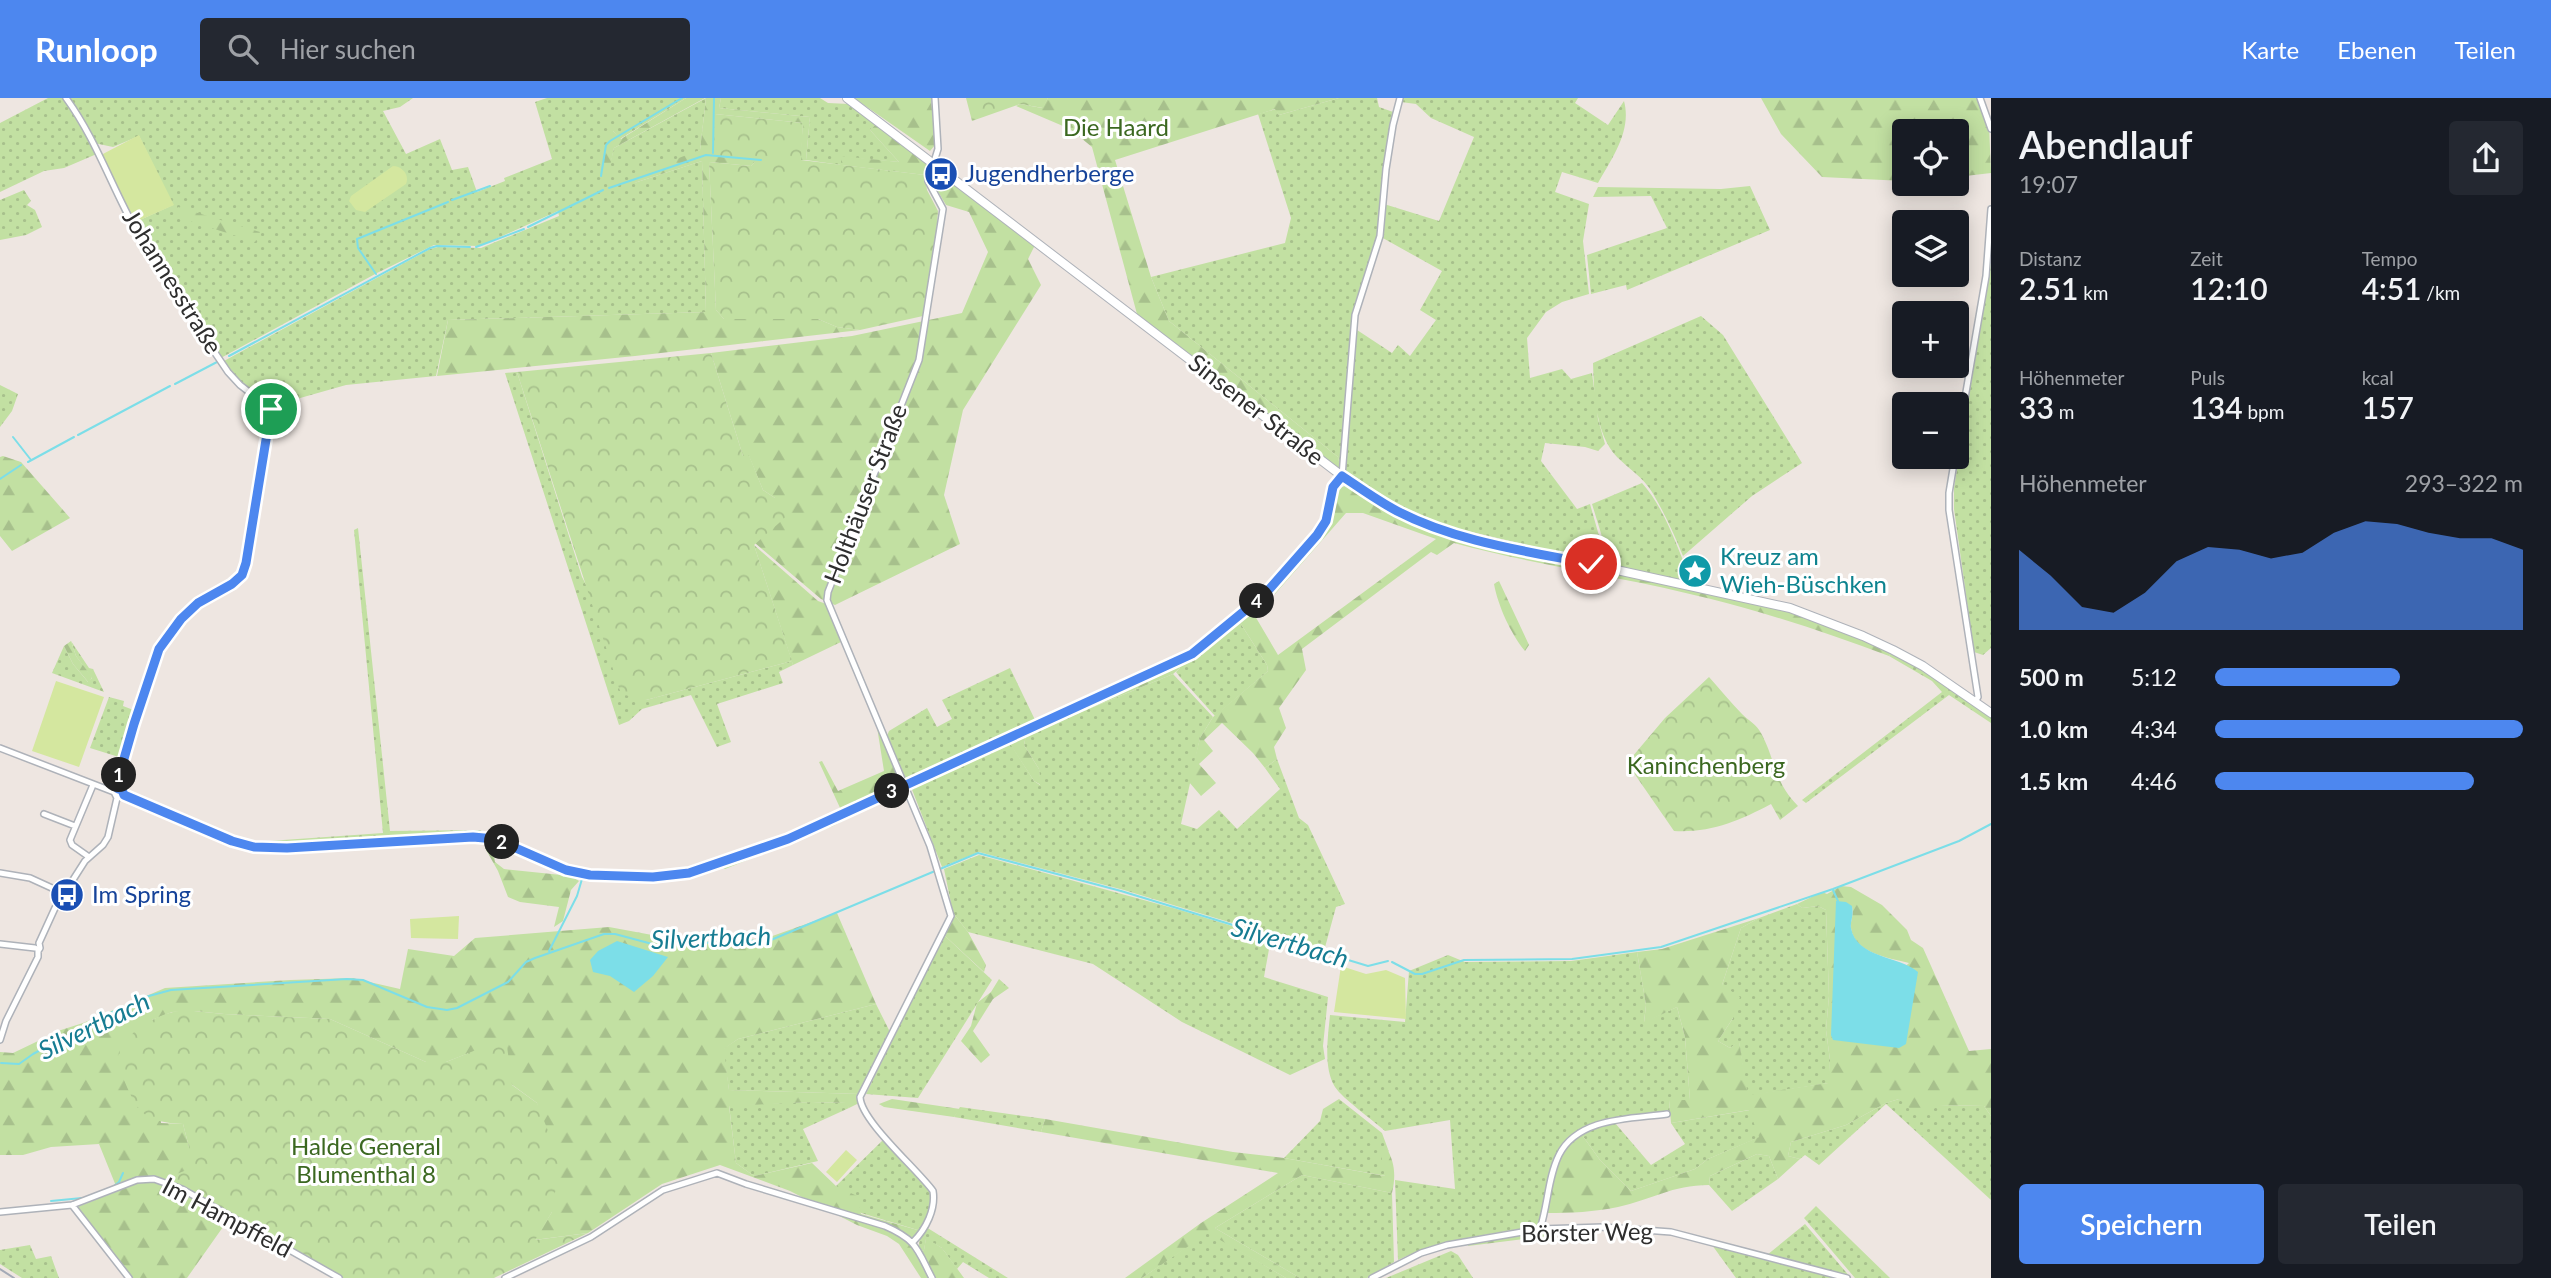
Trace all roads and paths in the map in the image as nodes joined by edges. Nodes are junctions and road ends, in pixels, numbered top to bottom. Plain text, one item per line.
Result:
1 (66, 98) edge
2 (847, 98) edge
3 (935, 98) edge
4 (1401, 98) edge
5 (1980, 98) edge
6 (1991, 129) edge
7 (934, 162) junction
8 (1991, 209) edge
9 (1966, 392) edge
10 (1954, 469) edge
11 (1342, 476) junction
12 (1975, 702) junction
13 (1991, 713) edge
14 (0, 748) edge
15 (906, 784) junction
16 (93, 785) junction
17 (116, 793) junction
18 (44, 814) dead end
19 (75, 827) junction
20 (89, 858) junction
21 (0, 873) edge
22 (65, 894) junction
23 (0, 944) edge
24 (37, 948) junction
25 (0, 1040) edge
26 (1667, 1114) dead end
27 (72, 1205) junction
28 (0, 1212) edge
29 (1540, 1229) junction
30 (913, 1242) junction
31 (130, 1278) edge
32 (339, 1278) edge
33 (505, 1278) edge
34 (932, 1278) edge
35 (1372, 1278) edge
36 (1847, 1278) edge

1 - 17 street, Johannesstraße
2 - 7 main road, Sinsener Straße
3 - 7 street, Holthäuser Straße
4 - 11 street
5 - 6 street
7 - 11 main road, Sinsener Straße
7 - 15 street, Holthäuser Straße
8 - 9 street
10 - 12 street
11 - 12 main road, Sinsener Straße
11 - 15 street
12 - 13 main road, Sinsener Straße
14 - 16 street
15 - 17 street
15 - 30 street, Holthäuser Straße
16 - 17 street
16 - 19 street
17 - 20 street, Johannesstraße
18 - 19 street
19 - 20 street
20 - 22 street, Johannesstraße
21 - 22 street
22 - 24 street, Johannesstraße
23 - 24 street
24 - 25 street, Johannesstraße
26 - 29 street
27 - 28 street, Im Hampffeld
27 - 31 street
27 - 32 street, Im Hampffeld
29 - 35 street, Börster Weg
29 - 36 street, Börster Weg
30 - 33 street
30 - 34 street

